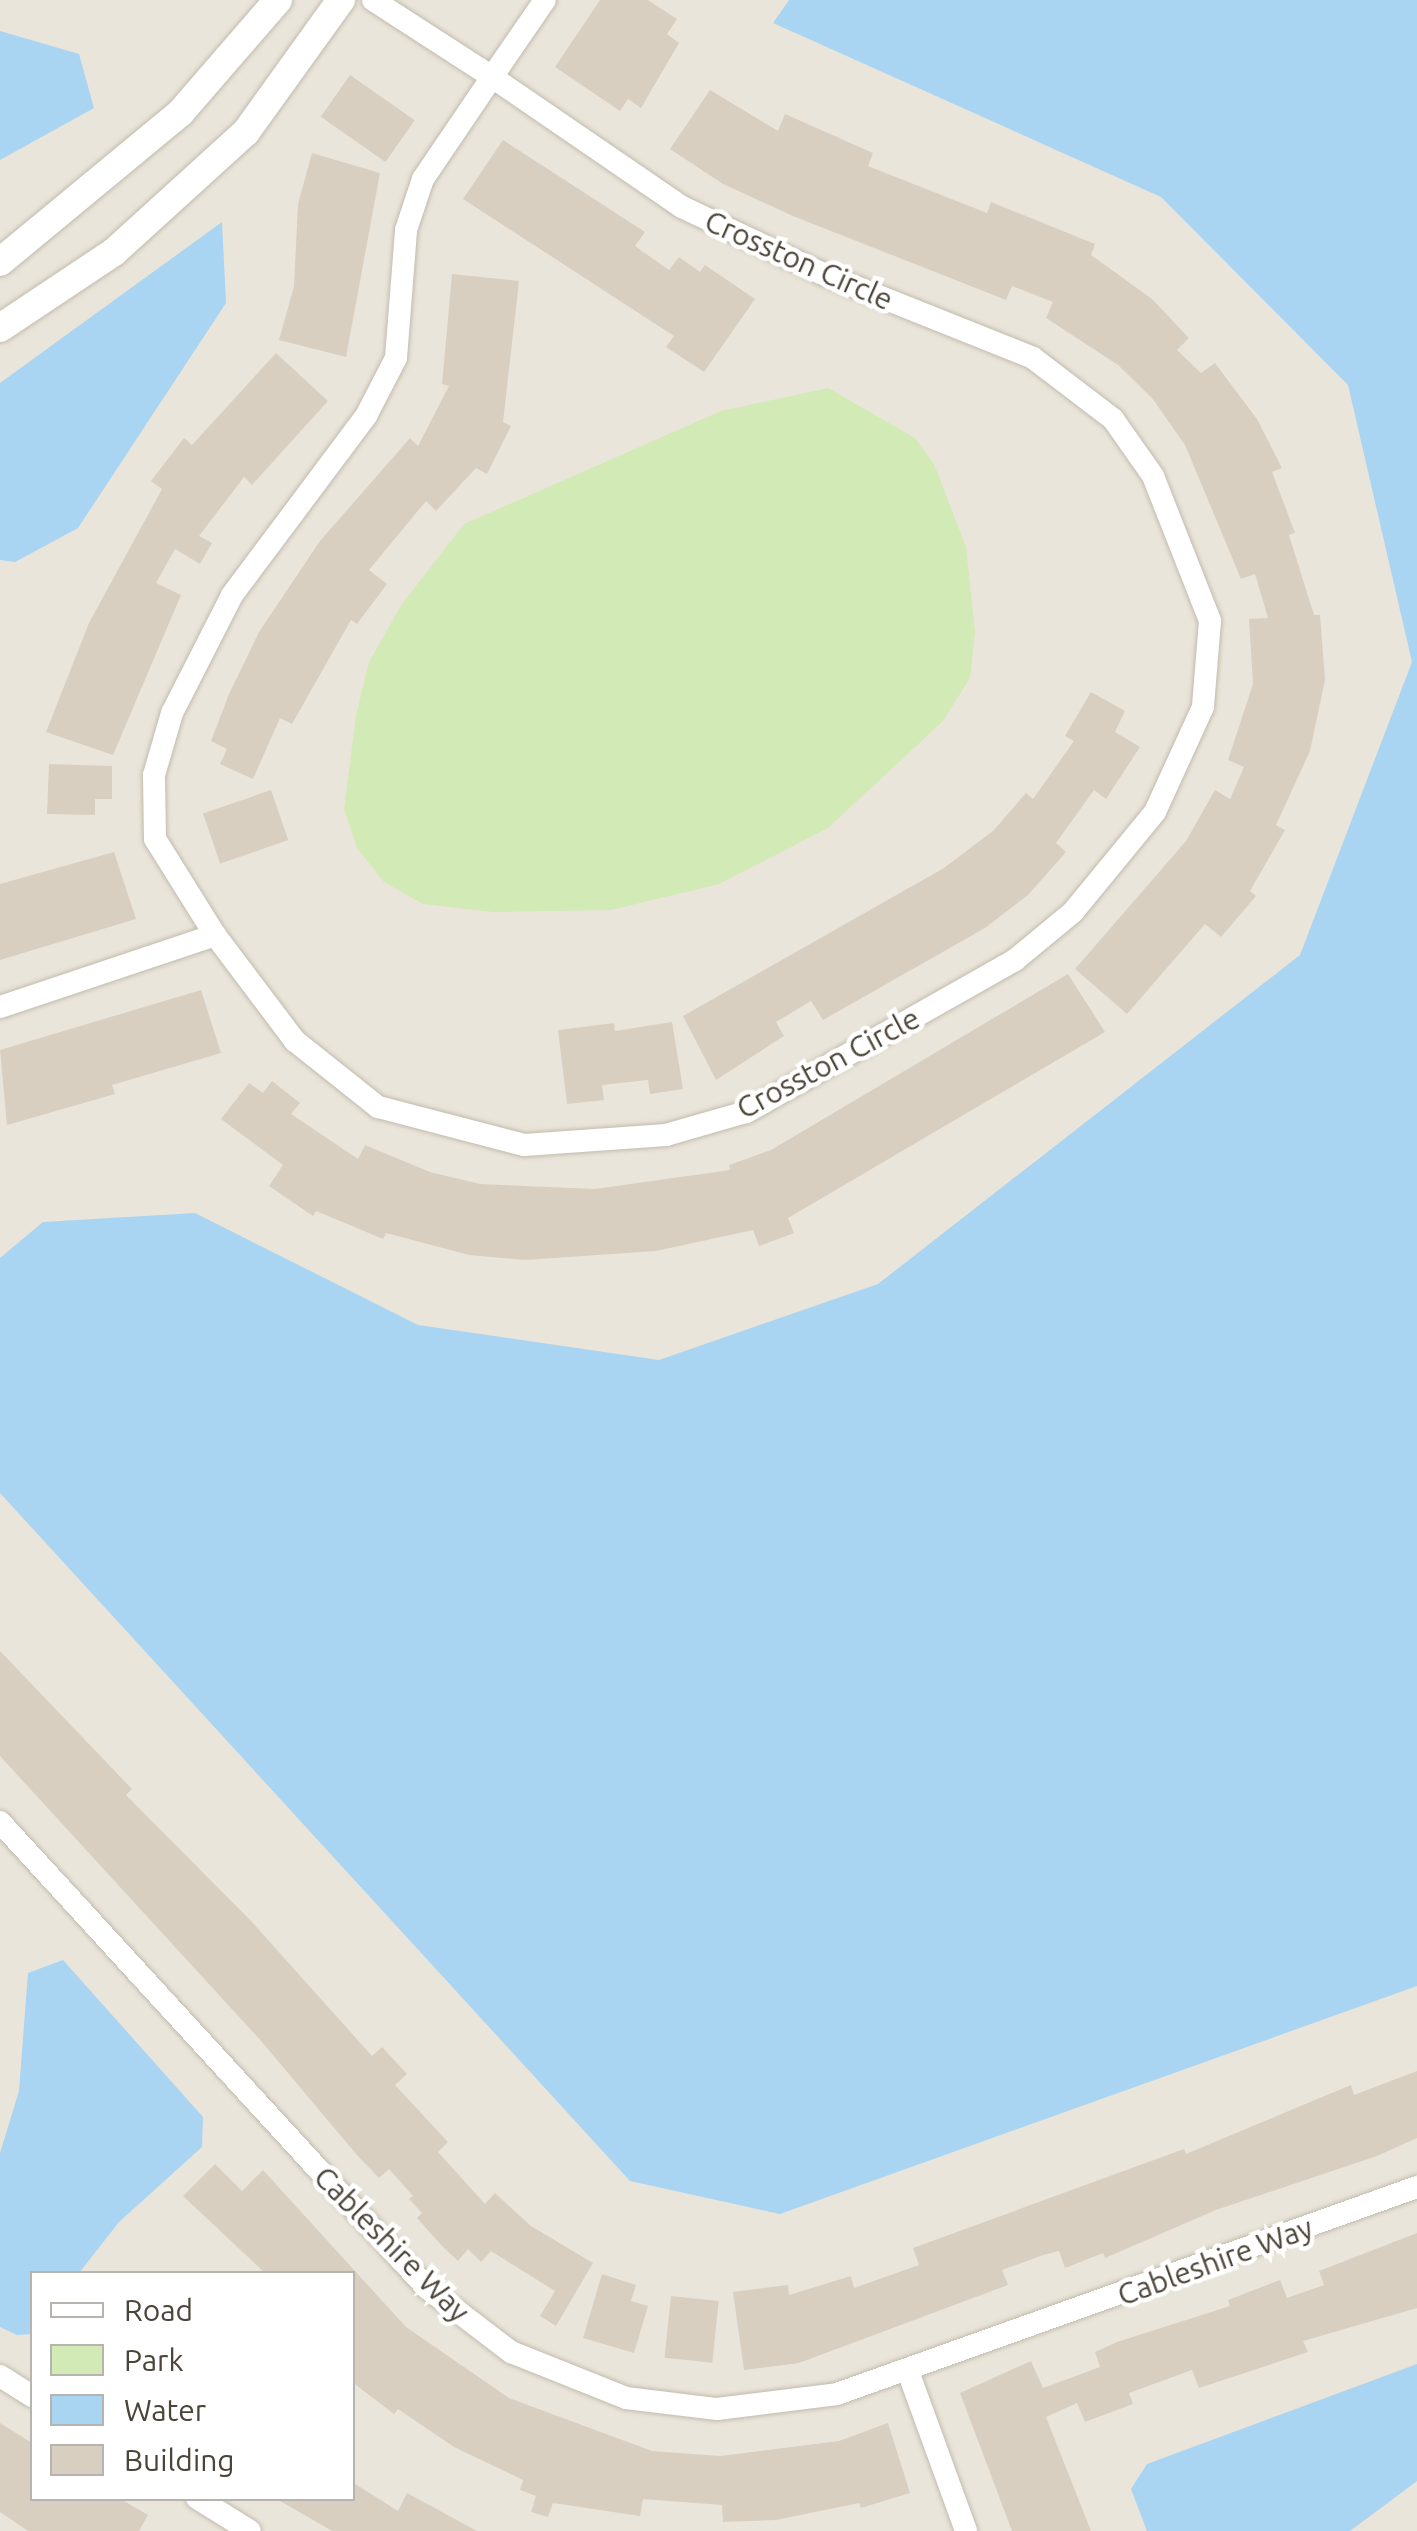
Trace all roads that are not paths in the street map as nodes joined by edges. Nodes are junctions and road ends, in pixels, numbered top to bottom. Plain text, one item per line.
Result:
1 (278, 0) edge
2 (342, 0) edge
3 (372, 0) edge
4 (545, 0) edge
5 (492, 77) junction
6 (0, 262) edge
7 (0, 328) edge
8 (215, 934) junction
9 (0, 1007) edge
10 (0, 1822) edge
11 (1417, 2187) edge
12 (909, 2374) junction
13 (0, 2376) edge
14 (30, 2395) edge
15 (203, 2501) edge
16 (250, 2531) edge
17 (966, 2531) edge

1 - 6 street
2 - 7 street
3 - 5 street, Crosston Circle
4 - 5 street
5 - 8 street, Crosston Circle
5 - 8 street, Crosston Circle
8 - 9 street
10 - 12 street, Cableshire Way
11 - 12 street, Cableshire Way
12 - 17 street
13 - 14 street
15 - 16 street

